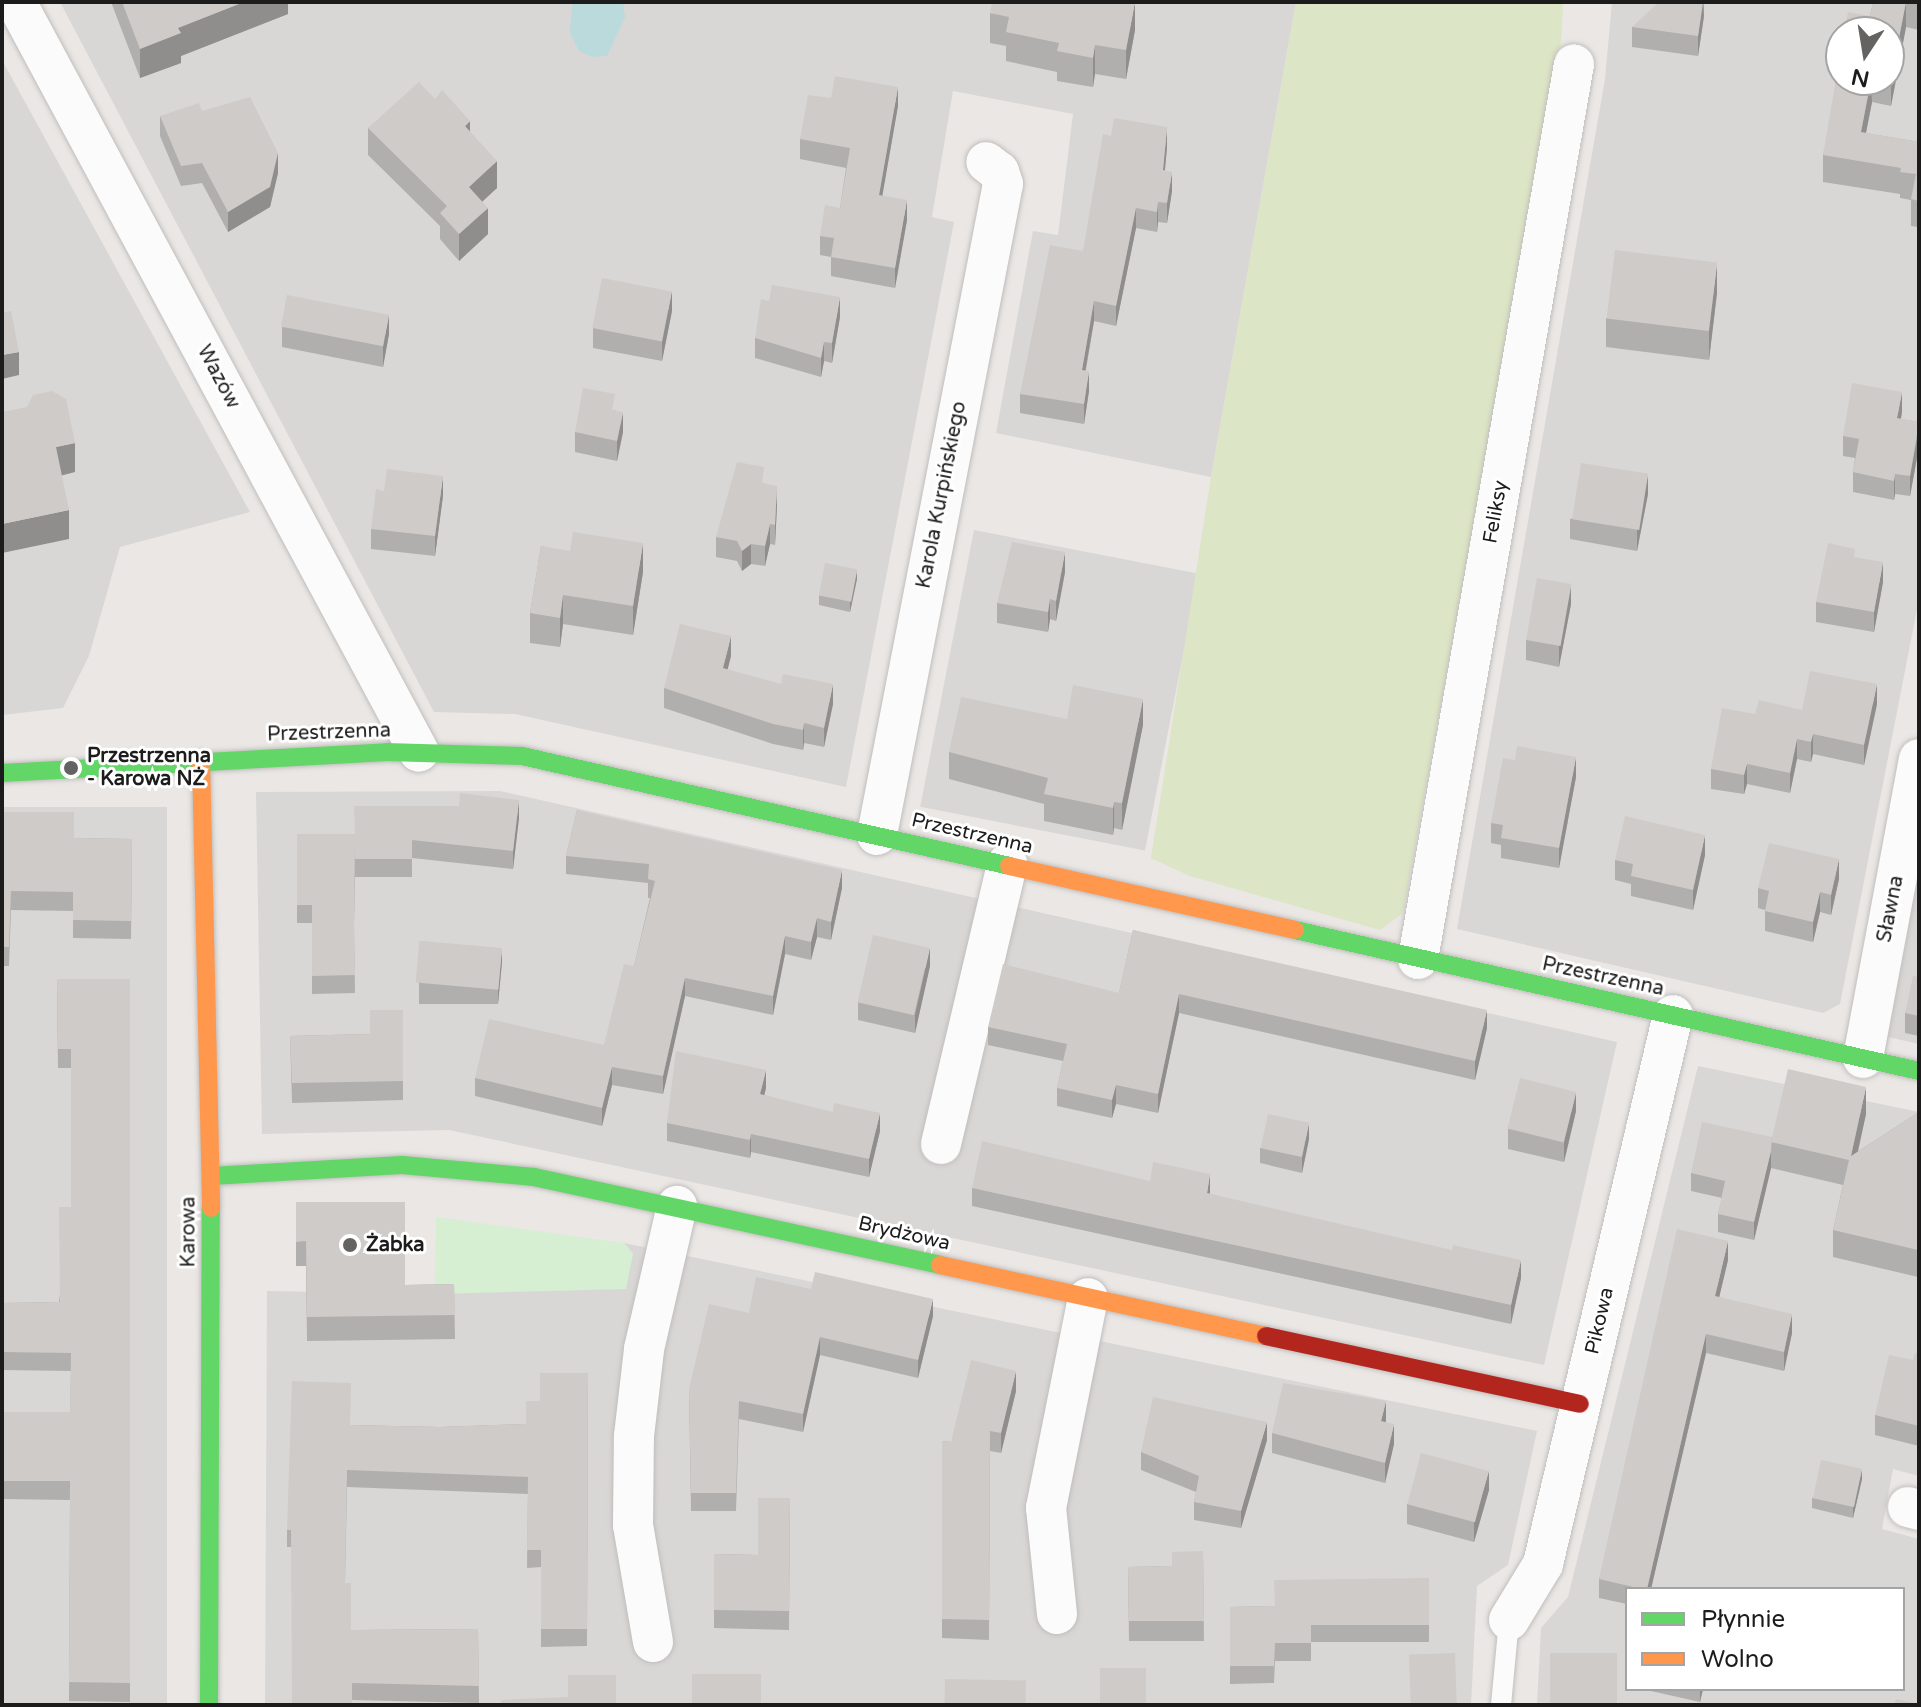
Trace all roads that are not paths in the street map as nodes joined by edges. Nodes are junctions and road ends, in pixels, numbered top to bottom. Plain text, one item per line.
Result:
1 (16, 2) edge
2 (1574, 64) dead end
3 (986, 162) dead end
4 (419, 752) junction
5 (1919, 759) edge
6 (201, 760) junction
7 (2, 773) edge
8 (877, 835) junction
9 (1007, 864) junction
10 (1418, 959) junction
11 (1673, 1015) junction
12 (1863, 1058) junction
13 (1919, 1071) edge
14 (941, 1144) dead end
15 (211, 1176) junction
16 (677, 1206) junction
17 (1088, 1298) junction
18 (1580, 1404) junction
19 (1057, 1614) dead end
20 (1509, 1620) joint
21 (653, 1642) dead end
22 (209, 1705) edge
23 (1501, 1705) edge

1 - 4 street, Wazów
2 - 10 street, Feliksy
3 - 8 street, Karola Kurpińskiego
4 - 6 street, Przestrzenna
4 - 8 street, Przestrzenna
5 - 12 street, Sławna
6 - 7 street, Przestrzenna
6 - 15 street, Karowa
8 - 9 street, Przestrzenna
9 - 10 street, Przestrzenna
9 - 14 street
10 - 11 street, Przestrzenna
11 - 12 street, Przestrzenna
11 - 18 street, Pikowa
12 - 13 street, Przestrzenna
15 - 16 street, Brydżowa
15 - 22 street, Karowa
16 - 17 street, Brydżowa
16 - 21 street
17 - 18 street, Brydżowa
17 - 19 street
18 - 20 street, Pikowa
20 - 23 lane

